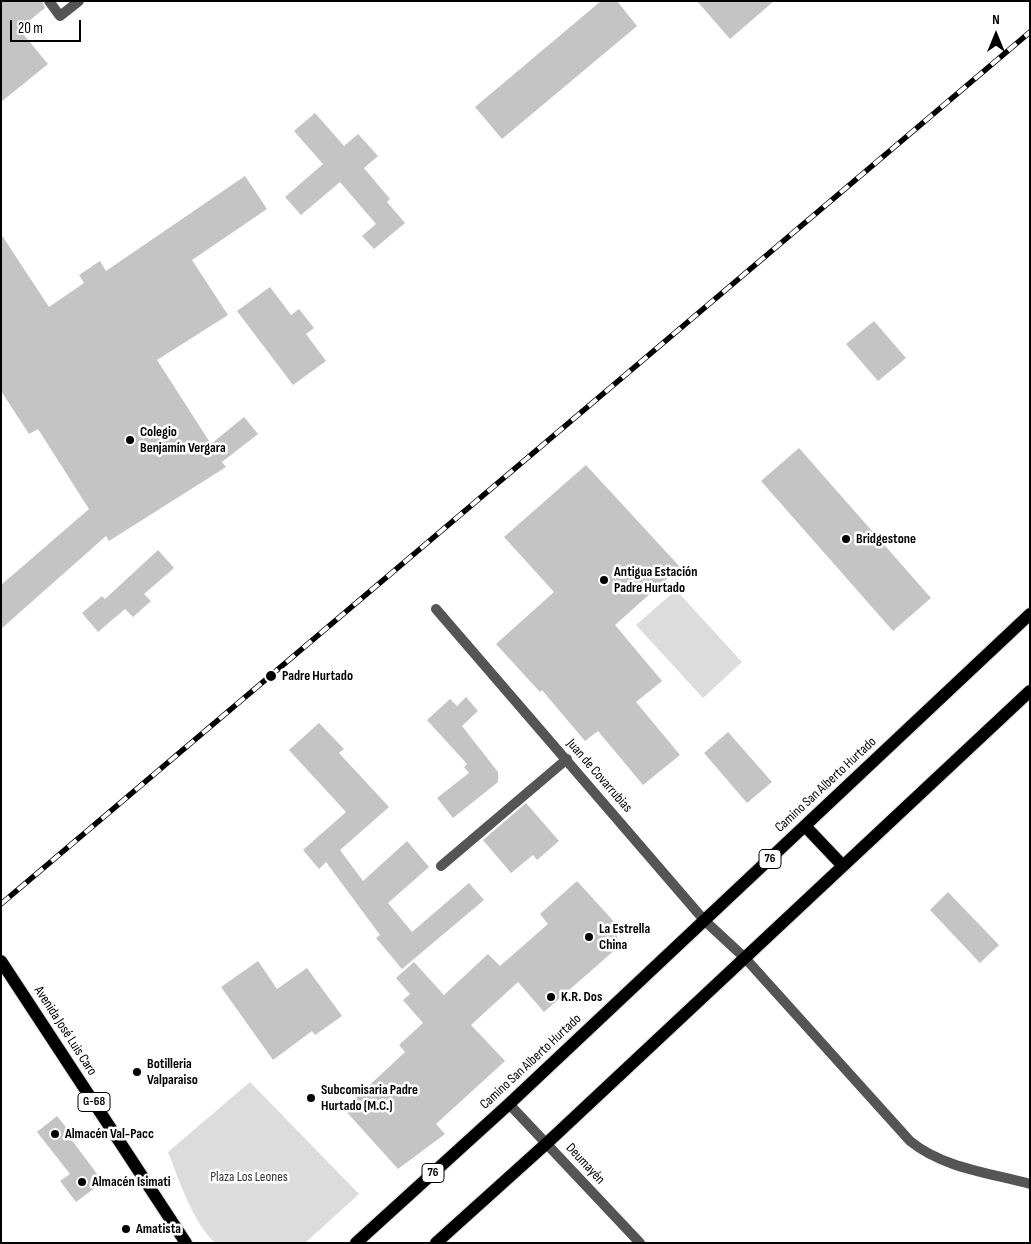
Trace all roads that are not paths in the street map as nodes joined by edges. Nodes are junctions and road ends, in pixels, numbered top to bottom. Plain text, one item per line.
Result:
1 (49, 1) edge
2 (79, 1) edge
3 (436, 609) dead end
4 (1030, 614) edge
5 (1030, 691) edge
6 (567, 759) junction
7 (805, 826) junction
8 (441, 866) dead end
9 (843, 866) junction
10 (704, 920) junction
11 (745, 958) junction
12 (1, 961) edge
13 (509, 1104) junction
14 (547, 1143) junction
15 (1030, 1184) edge
16 (186, 1243) edge
17 (356, 1243) edge
18 (436, 1243) edge
19 (640, 1243) edge

1 - 2 street
3 - 6 street, Juan de Covarrubias
4 - 7 main road, Camino San Alberto Hurtado / 76
5 - 9 main road
6 - 8 street
6 - 10 street, Juan de Covarrubias
7 - 9 main road
7 - 10 main road, Camino San Alberto Hurtado / 76
9 - 11 main road
10 - 11 street, Juan de Covarrubias
10 - 13 main road, Camino San Alberto Hurtado / 76
11 - 14 main road
11 - 15 street, Juan de Covarrubias
12 - 16 main road, Avenida José Luis Caro / G-68
13 - 14 street, Deumayén
13 - 17 main road, Camino San Alberto Hurtado / 76
14 - 18 main road
14 - 19 street, Deumayén

